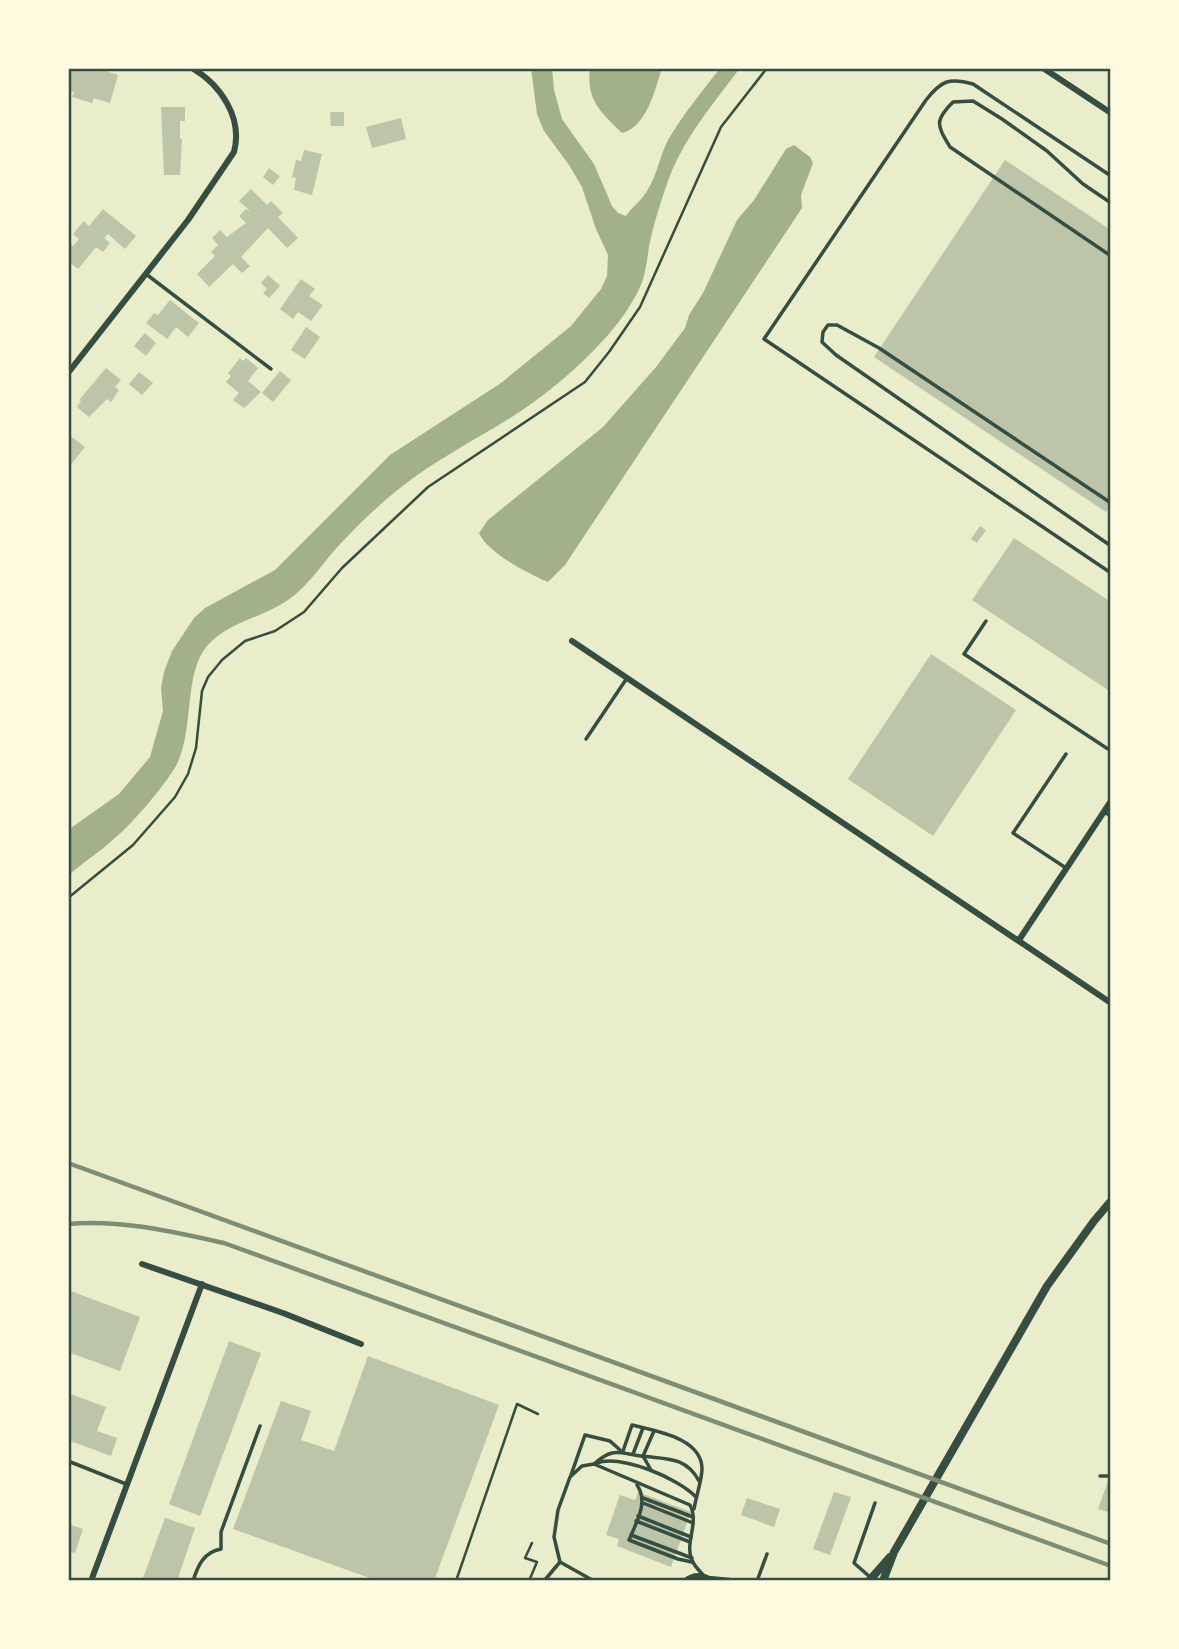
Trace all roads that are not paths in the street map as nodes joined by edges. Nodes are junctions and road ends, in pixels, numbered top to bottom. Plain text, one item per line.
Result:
1 (192, 68) edge
2 (1043, 68) edge
3 (1111, 113) edge
4 (1111, 176) edge
5 (1111, 203) edge
6 (1111, 256) edge
7 (146, 274) junction
8 (271, 369) dead end
9 (68, 373) edge
10 (1111, 503) edge
11 (1111, 547) edge
12 (1111, 573) edge
13 (986, 621) dead end
14 (572, 641) dead end
15 (627, 678) junction
16 (586, 739) dead end
17 (1111, 751) edge
18 (1066, 754) dead end
19 (1111, 802) edge
20 (1104, 812) junction
21 (1111, 816) edge
22 (1066, 869) junction
23 (1018, 940) junction
24 (1111, 1003) edge
25 (1111, 1201) edge
26 (142, 1264) dead end
27 (202, 1284) junction
28 (361, 1344) dead end
29 (260, 1426) dead end
30 (643, 1428) junction
31 (654, 1431) junction
32 (622, 1451) junction
33 (633, 1454) junction
34 (643, 1456) junction
35 (68, 1461) edge
36 (594, 1464) junction
37 (652, 1472) junction
38 (1100, 1476) dead end
39 (1111, 1476) edge
40 (570, 1477) junction
41 (699, 1482) junction
42 (126, 1484) junction
43 (636, 1484) junction
44 (643, 1497) junction
45 (696, 1497) junction
46 (643, 1503) junction
47 (875, 1503) dead end
48 (693, 1511) junction
49 (694, 1517) junction
50 (637, 1519) junction
51 (693, 1523) junction
52 (690, 1540) junction
53 (894, 1552) junction
54 (767, 1554) dead end
55 (692, 1560) junction
56 (560, 1562) junction
57 (710, 1578) edge
58 (870, 1580) edge
59 (91, 1581) edge
60 (193, 1581) edge
61 (544, 1581) edge
62 (594, 1581) edge
63 (685, 1581) edge
64 (732, 1581) edge
65 (757, 1581) edge
66 (883, 1581) edge

1 - 7 street
2 - 3 street
4 - 12 lane
5 - 6 lane
7 - 8 lane
7 - 9 street
10 - 11 lane
13 - 17 lane
14 - 15 street
15 - 16 lane
15 - 23 street
18 - 22 lane
19 - 20 street
20 - 21 lane
20 - 22 street
22 - 23 street
23 - 24 street
25 - 53 street
26 - 27 street
27 - 28 street
27 - 42 street
29 - 60 lane
30 - 31 lane
30 - 32 lane
30 - 33 lane
31 - 34 lane
31 - 41 lane
32 - 33 lane
32 - 36 lane
32 - 40 lane
33 - 34 lane
34 - 37 lane
34 - 41 lane
35 - 42 lane
36 - 37 lane
36 - 40 lane
36 - 43 lane
37 - 45 lane
38 - 39 lane
40 - 56 lane
41 - 45 lane
42 - 59 street
43 - 44 lane
43 - 48 lane
44 - 46 lane
44 - 49 lane
45 - 48 lane
46 - 50 lane
46 - 51 lane
47 - 58 lane
48 - 49 lane
49 - 51 lane
50 - 52 lane
50 - 55 lane
51 - 52 lane
52 - 55 lane
53 - 58 street
53 - 66 street
54 - 65 lane
55 - 57 lane
56 - 61 lane
56 - 62 lane
57 - 63 street
57 - 64 street

